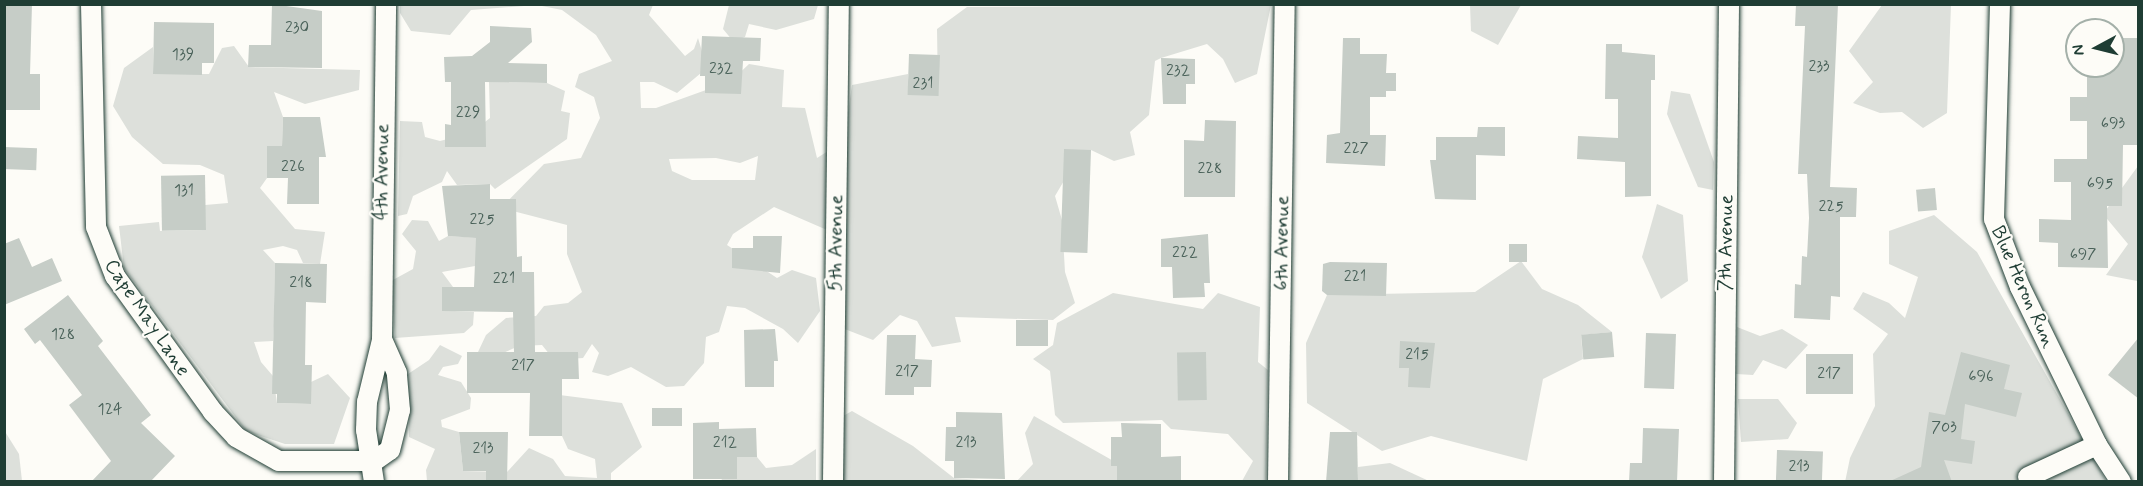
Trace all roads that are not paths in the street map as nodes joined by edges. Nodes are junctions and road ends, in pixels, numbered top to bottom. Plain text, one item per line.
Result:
1 (91, 4) edge
2 (386, 4) edge
3 (839, 4) edge
4 (1285, 4) edge
5 (1729, 4) edge
6 (2000, 4) edge
7 (382, 340) junction
8 (2097, 445) junction
9 (374, 461) junction
10 (2028, 477) dead end
11 (374, 482) edge
12 (833, 482) edge
13 (1278, 482) edge
14 (1724, 482) edge
15 (2121, 482) edge

1 - 9 street, Cape May Lane
2 - 7 street, 4th Avenue
3 - 12 street, 5th Avenue
4 - 13 street, 6th Avenue
5 - 14 street, 7th Avenue
6 - 8 street, Blue Heron Run
7 - 9 street, 4th Avenue
7 - 9 street, 4th Avenue
8 - 10 street
8 - 15 street, Blue Heron Run
9 - 11 street, 4th Avenue

